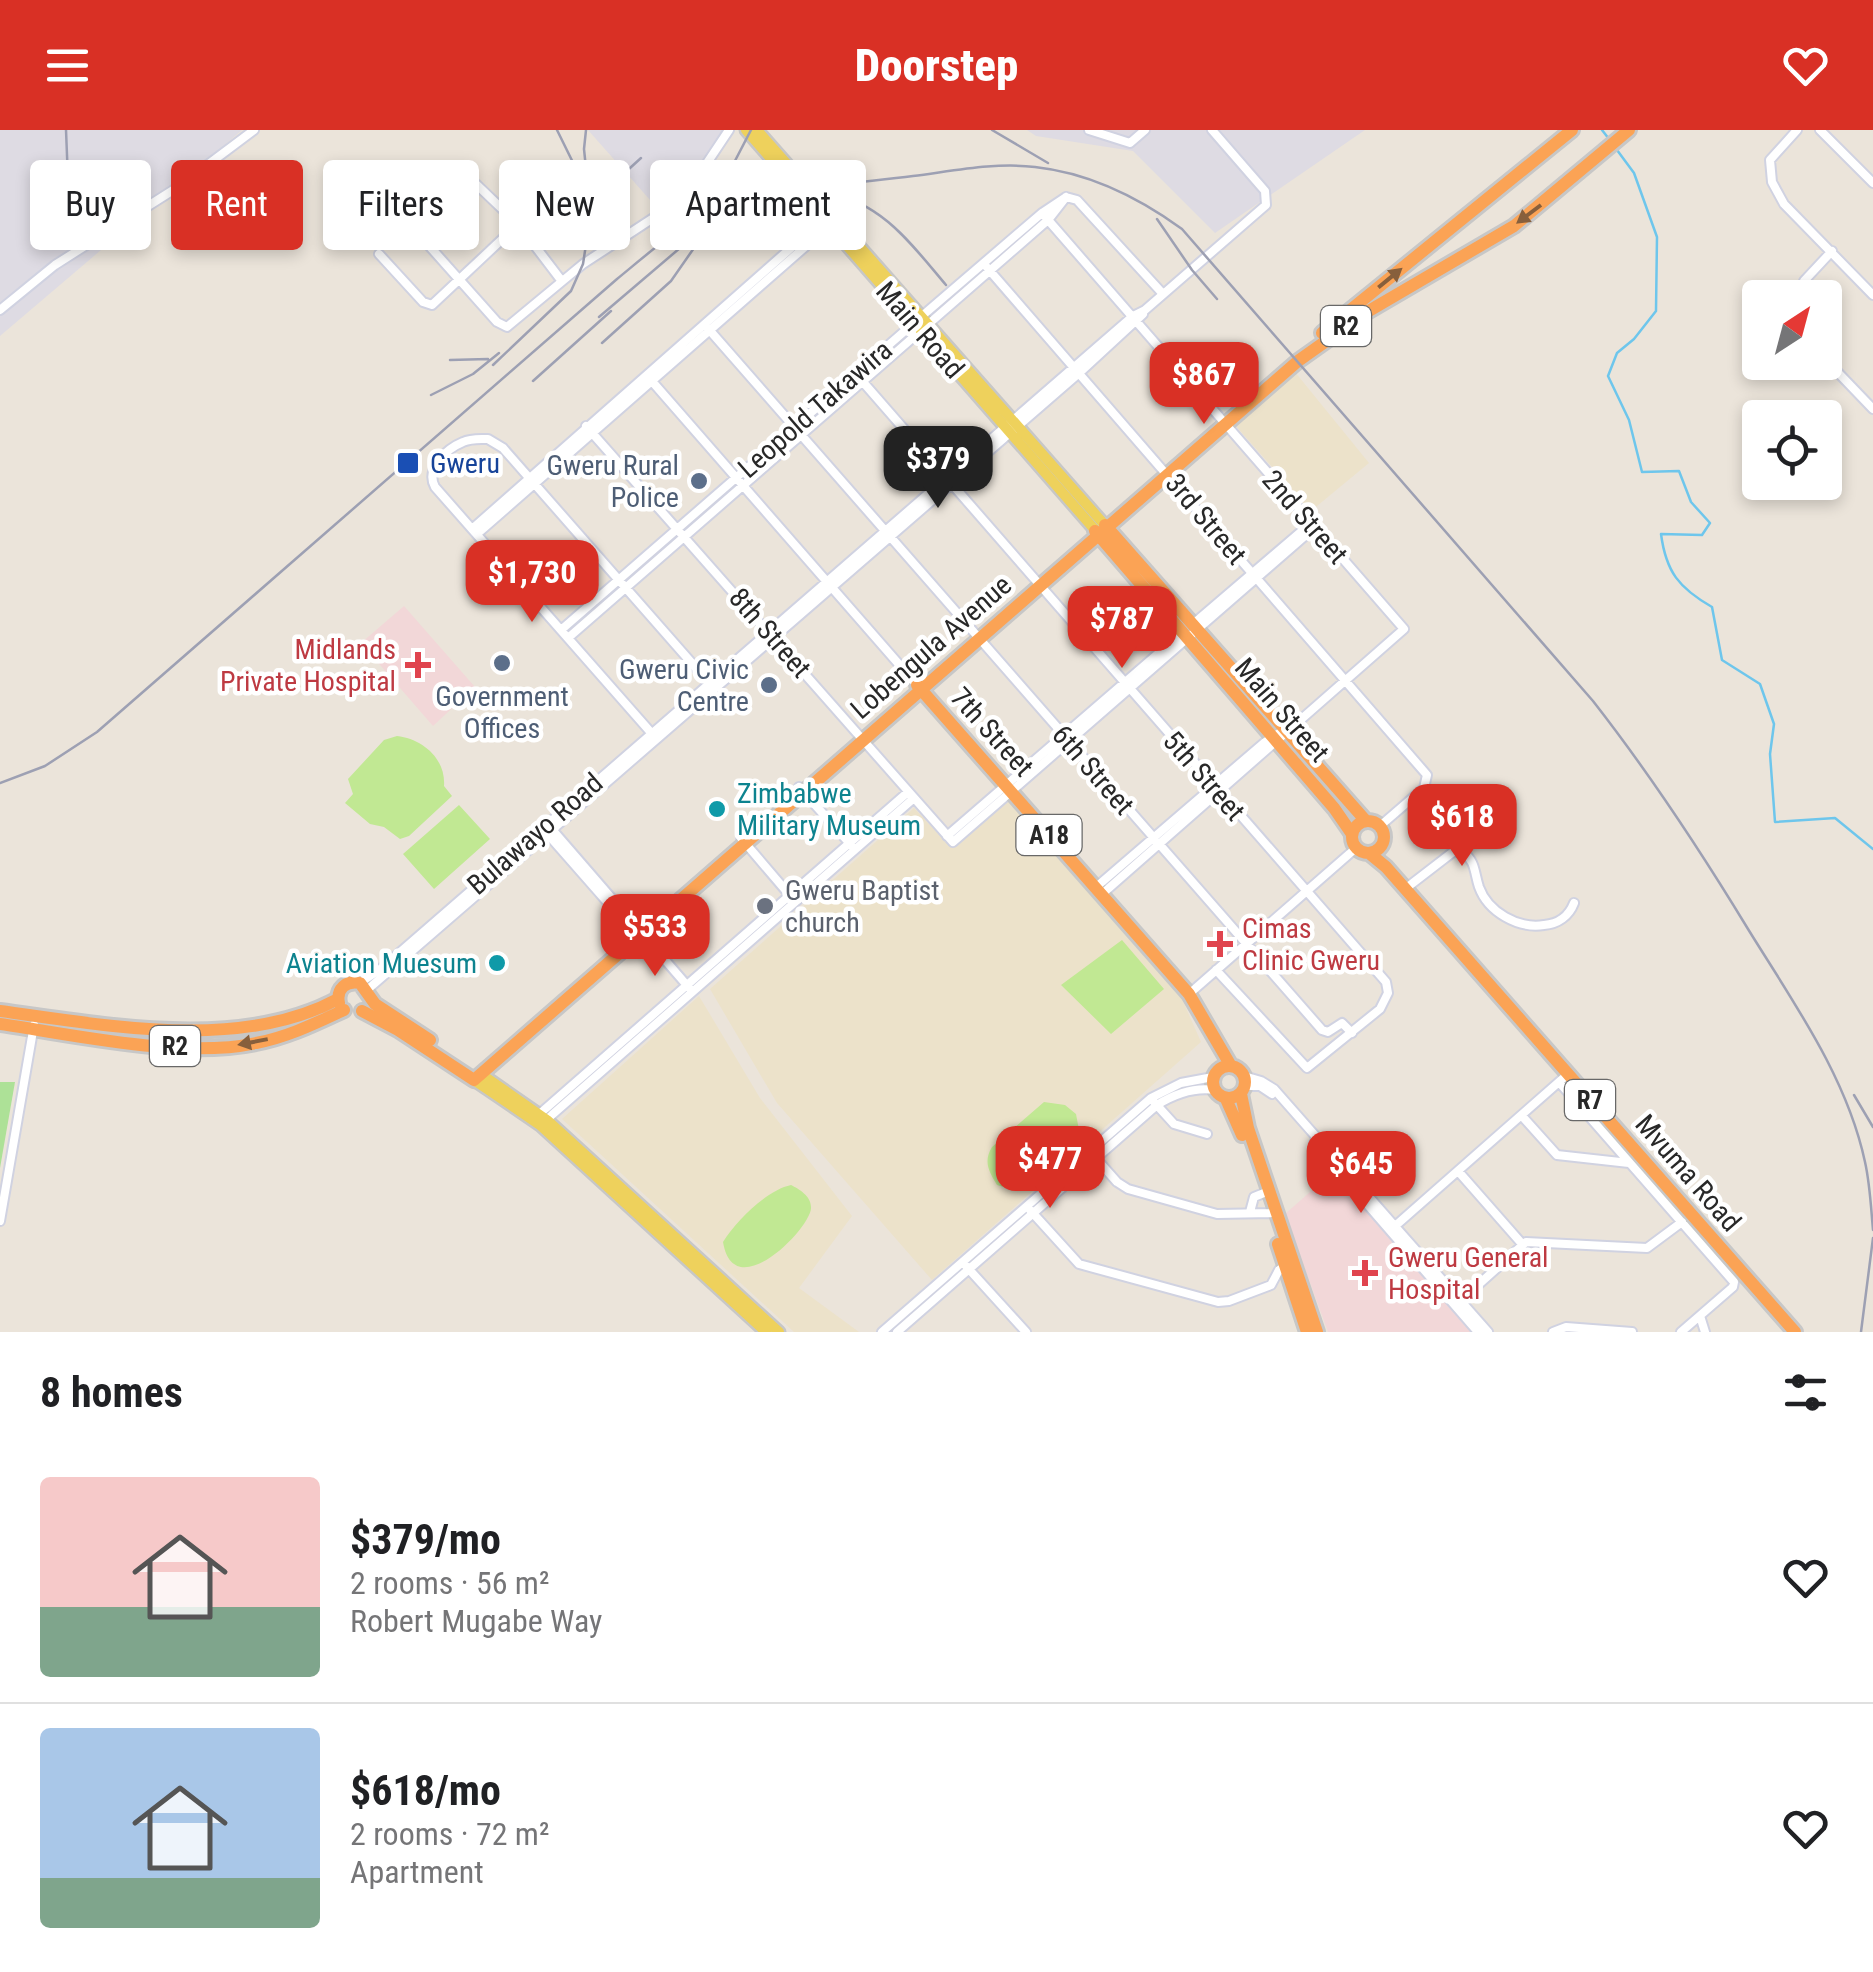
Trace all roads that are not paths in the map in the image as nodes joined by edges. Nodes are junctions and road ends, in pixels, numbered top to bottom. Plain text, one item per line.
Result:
1 (254, 130) edge
2 (728, 130) edge
3 (746, 130) edge
4 (757, 130) edge
5 (1089, 130) edge
6 (1145, 130) edge
7 (1212, 130) edge
8 (1572, 130) edge
9 (1797, 130) edge
10 (1820, 130) edge
11 (1625, 134) edge
12 (775, 160) edge
13 (782, 160) edge
14 (1873, 183) edge
15 (499, 205) edge
16 (1045, 217) junction
17 (499, 245) edge
18 (538, 250) edge
19 (796, 250) edge
20 (858, 250) edge
21 (1832, 251) junction
22 (379, 254) dead end
23 (986, 267) junction
24 (462, 280) junction
25 (562, 280) junction
26 (1804, 280) edge
27 (1164, 294) junction
28 (1873, 294) edge
29 (0, 310) edge
30 (1135, 319) junction
31 (921, 323) junction
32 (708, 328) junction
33 (1076, 371) junction
34 (1842, 375) edge
35 (859, 377) junction
36 (650, 379) junction
37 (1871, 403) edge
38 (1224, 421) junction
39 (586, 426) junction
40 (1012, 427) junction
41 (798, 430) junction
42 (594, 434) junction
43 (1166, 472) junction
44 (532, 481) junction
45 (740, 481) junction
46 (948, 481) junction
47 (1311, 526) junction
48 (1101, 529) junction
49 (682, 531) junction
50 (475, 532) junction
51 (888, 534) junction
52 (1254, 577) junction
53 (619, 580) junction
54 (1037, 583) junction
55 (830, 584) junction
56 (626, 588) junction
57 (1189, 632) junction
58 (565, 634) junction
59 (771, 635) junction
60 (977, 636) junction
61 (1344, 682) junction
62 (712, 685) junction
63 (918, 686) junction
64 (1127, 686) junction
65 (1283, 734) junction
66 (654, 736) junction
67 (862, 737) junction
68 (1066, 739) junction
69 (1009, 788) junction
70 (801, 789) junction
71 (1216, 790) junction
72 (911, 795) junction
73 (1339, 804) junction
74 (1504, 823) dead end
75 (1373, 824) junction
76 (547, 829) junction
77 (743, 840) junction
78 (1156, 842) junction
79 (1467, 843) junction
80 (1365, 845) junction
81 (853, 847) junction
82 (1454, 852) junction
83 (1474, 861) junction
84 (1405, 889) junction
85 (1098, 892) junction
86 (1305, 893) junction
87 (794, 899) junction
88 (1574, 903) dead end
89 (640, 934) junction
90 (1247, 943) junction
91 (1216, 970) junction
92 (690, 990) junction
93 (1185, 992) junction
94 (365, 996) junction
95 (341, 1004) junction
96 (0, 1011) edge
97 (34, 1022) junction
98 (0, 1024) edge
99 (1352, 1034) junction
100 (1232, 1066) junction
101 (474, 1075) junction
102 (1564, 1078) junction
103 (1215, 1079) junction
104 (1250, 1084) junction
105 (1226, 1098) junction
106 (1154, 1102) junction
107 (1522, 1116) junction
108 (540, 1120) junction
109 (1207, 1134) dead end
110 (1093, 1155) junction
111 (1630, 1162) junction
112 (1458, 1171) junction
113 (1265, 1192) junction
114 (1029, 1210) junction
115 (1250, 1212) junction
116 (1272, 1214) junction
117 (0, 1220) edge
118 (1682, 1222) junction
119 (1393, 1228) junction
120 (1522, 1245) junction
121 (1289, 1264) junction
122 (966, 1265) junction
123 (1271, 1285) junction
124 (1297, 1288) junction
125 (1458, 1303) junction
126 (1700, 1316) junction
127 (900, 1325) edge
128 (766, 1332) edge
129 (778, 1332) edge
130 (882, 1332) edge
131 (1026, 1332) edge
132 (1307, 1332) edge
133 (1316, 1332) edge
134 (1478, 1332) edge
135 (1488, 1332) edge
136 (1553, 1332) edge
137 (1632, 1332) edge
138 (1682, 1332) edge
139 (1705, 1332) edge
140 (1795, 1332) edge

1 - 29 street
2 - 25 street
3 - 12 main road, Main Road
4 - 13 main road, Main Road
5 - 6 street
7 - 27 street, Bulawayo Road
38 -> 8 highway, Lobengula Avenue / R2
9 - 21 street
10 - 14 street
11 -> 38 highway, Lobengula Avenue / R2
15 - 24 street
16 - 23 street, Leopold Takawira
16 - 27 street, Leopold Takawira
16 - 30 street, 2nd Street
17 - 24 street
18 - 25 street
19 - 32 street
20 - 31 main road, Main Road
21 - 26 street
21 - 28 street
22 - 24 street
23 - 31 street, Leopold Takawira
23 - 33 street, 3rd Street
24 - 25 street
27 - 30 street, Bulawayo Road
30 - 33 street, Bulawayo Road
30 - 38 street, 2nd Street
31 - 35 street, Leopold Takawira
31 - 40 main road, Main Road
32 - 36 street
32 - 41 street, 6th Street
33 - 40 street, Bulawayo Road
33 - 43 street, 3rd Street
34 - 37 street
35 - 41 street, Leopold Takawira
35 - 46 street, 5th Street
36 - 39 street
36 - 42 street
36 - 45 street, 7th Street
38 - 43 highway, Lobengula Avenue / R2
38 - 47 street, 2nd Street
39 - 42 street, 8th Street
39 - 44 street
40 - 46 street, Bulawayo Road
40 - 48 main road, Main Road
41 - 45 street, Leopold Takawira
41 - 51 street, 6th Street
42 - 44 street
42 - 49 street, 8th Street
43 - 48 highway, Lobengula Avenue / R2
43 - 52 street, 3rd Street
44 - 50 street
44 - 50 street
44 - 53 street
45 - 49 street, Leopold Takawira
45 - 55 street, 7th Street
46 - 51 street, Bulawayo Road
46 - 54 street, 5th Street
47 - 52 street
47 - 61 street, 2nd Street
48 - 54 highway, Lobengula Avenue / R2
48 - 57 highway, Main Street / R7
49 - 53 street, Leopold Takawira
49 - 56 street, Leopold Takawira
49 - 59 street, 8th Street
50 - 58 street
51 - 55 street, Bulawayo Road
51 - 60 street, 6th Street
52 - 57 street
52 - 61 street, 3rd Street
53 - 56 street
53 - 58 street, Leopold Takawira
54 - 60 highway, Lobengula Avenue / R2
54 - 64 street, 5th Street
55 - 59 street, Bulawayo Road
55 - 63 street, 7th Street
56 - 58 street, Leopold Takawira
56 - 62 street
57 - 64 street
57 - 65 highway, Main Street / R7
58 - 66 street
59 - 62 street, Bulawayo Road
59 - 67 street, 8th Street
60 - 63 highway, Lobengula Avenue / R2
60 - 68 street, 6th Street
61 - 65 street
61 - 75 street, 3rd Street
62 - 66 street, Bulawayo Road
63 - 67 highway, Lobengula Avenue / R2
63 - 69 highway, 7th Street / A18
64 - 68 street
64 - 71 street, 5th Street
65 - 71 street
65 - 73 highway, Main Street / R7
66 - 76 street, Bulawayo Road
67 - 70 highway, Lobengula Avenue / R2
67 - 72 street, 8th Street
68 - 69 street
68 - 78 street, 6th Street
69 - 72 street, 8th Street
69 - 85 highway, 7th Street / A18
70 - 77 highway, Lobengula Avenue / R2
70 - 81 street
71 - 78 street
71 - 86 street, 5th Street
72 - 81 street
73 - 75 highway, Main Street / R7
73 - 80 highway, Main Street / R7
74 - 79 street
75 - 80 highway, R7
75 - 80 highway
76 - 89 street
76 - 94 street, Bulawayo Road
77 - 87 street
77 - 89 highway, Lobengula Avenue / R2
78 - 85 street
78 - 90 street, 6th Street
79 - 82 street
79 - 83 street
80 - 84 highway, Mvuma Road / R7
80 - 86 street
81 - 87 street
82 - 83 street
82 - 84 street
83 - 88 street
84 - 102 highway, Mvuma Road / R7
85 - 93 highway, 7th Street / A18
86 - 90 street
86 - 99 street, 5th Street
87 - 92 street
89 - 92 street
89 - 101 highway, Lobengula Avenue / R2
90 - 91 street
90 - 99 street, 6th Street
91 - 93 street
91 - 99 street, 5th Street
92 - 108 street
93 - 100 highway, 7th Street / A18
93 - 103 highway, 7th Street / A18
94 - 95 highway, R2
94 - 95 highway, R2
94 - 101 highway
95 - 97 highway, R2
96 - 97 highway, R2
97 - 98 highway, R2
97 - 117 street
100 - 103 highway
100 - 104 highway, A18
101 - 108 main road
102 - 107 street
102 - 111 street
102 - 140 highway, Mvuma Road / R7
103 - 105 highway
103 - 106 street
104 - 105 highway
104 - 113 highway
104 - 119 street
105 - 113 highway
106 - 109 street
106 - 110 street
107 - 111 street
107 - 112 street
108 - 128 main road
108 - 129 main road
110 - 114 street
110 - 115 street
111 - 118 street
112 - 119 street
112 - 120 street
113 - 115 street
113 - 116 highway
114 - 122 street
114 - 123 street
115 - 116 street
116 - 121 highway
118 - 120 street
118 - 126 street
119 - 125 street
120 - 125 street
121 - 123 street
121 - 124 highway
122 - 127 street
122 - 131 street
123 - 124 street
124 - 132 highway
124 - 133 highway
125 - 134 street
125 - 135 street
126 - 138 street
126 - 139 street
127 - 130 street
136 - 137 street

